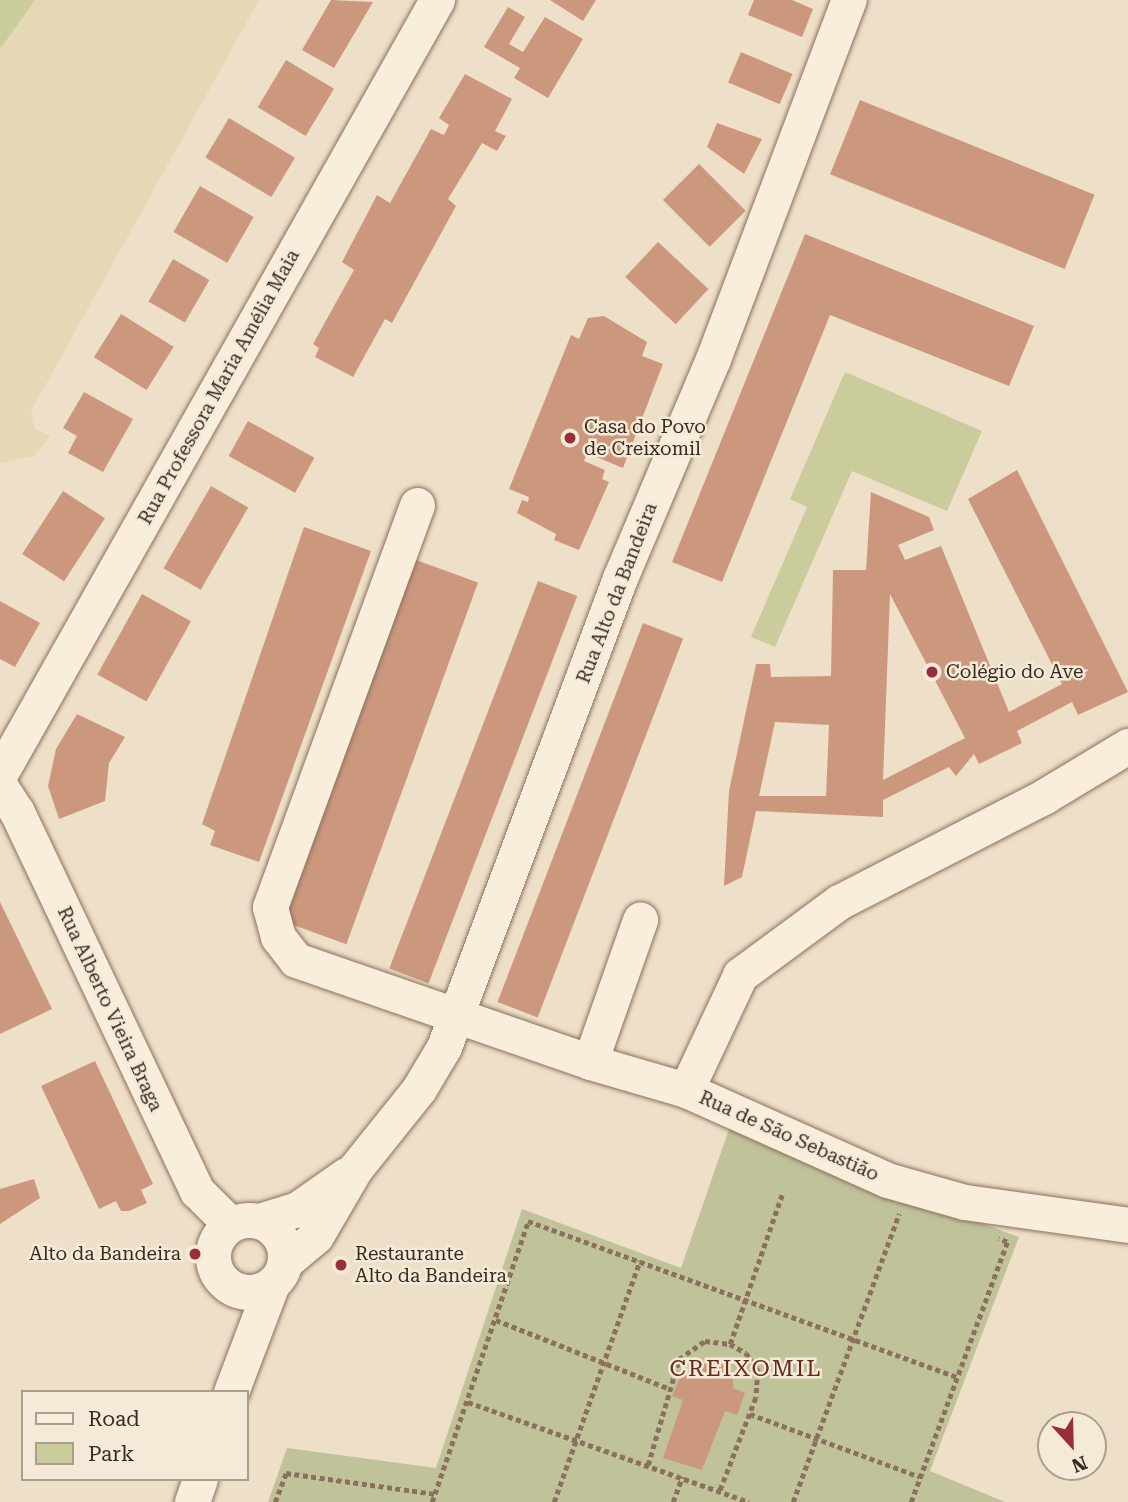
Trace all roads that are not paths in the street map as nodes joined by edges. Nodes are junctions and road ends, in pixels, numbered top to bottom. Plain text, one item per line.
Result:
1 (437, 0) edge
2 (849, 0) edge
3 (417, 505) dead end
4 (1128, 746) edge
5 (0, 774) edge
6 (0, 786) edge
7 (640, 920) dead end
8 (459, 1014) junction
9 (590, 1062) junction
10 (686, 1090) junction
11 (355, 1169) junction
12 (244, 1222) junction
13 (1128, 1225) edge
14 (278, 1273) junction
15 (221, 1279) junction
16 (243, 1357) junction
17 (232, 1390) edge
18 (199, 1481) edge
19 (192, 1502) edge

1 - 5 street, Rua Professora Maria Amélia Maia
2 - 8 street, Rua Alto da Bandeira
3 - 8 street, Rua de São Sebastião
4 - 10 street
6 - 12 street, Rua Alberto Vieira Braga
7 - 9 street
8 - 9 street, Rua de São Sebastião
8 - 11 street, Rua Alto da Bandeira
9 - 10 street, Rua de São Sebastião
10 - 13 street, Rua de São Sebastião
11 - 12 street, Rua Alto da Bandeira
11 - 14 street, Rua Alto da Bandeira
12 - 14 street
12 - 15 street
14 - 15 street
14 - 16 street
15 - 16 street
16 - 17 street
18 - 19 street

